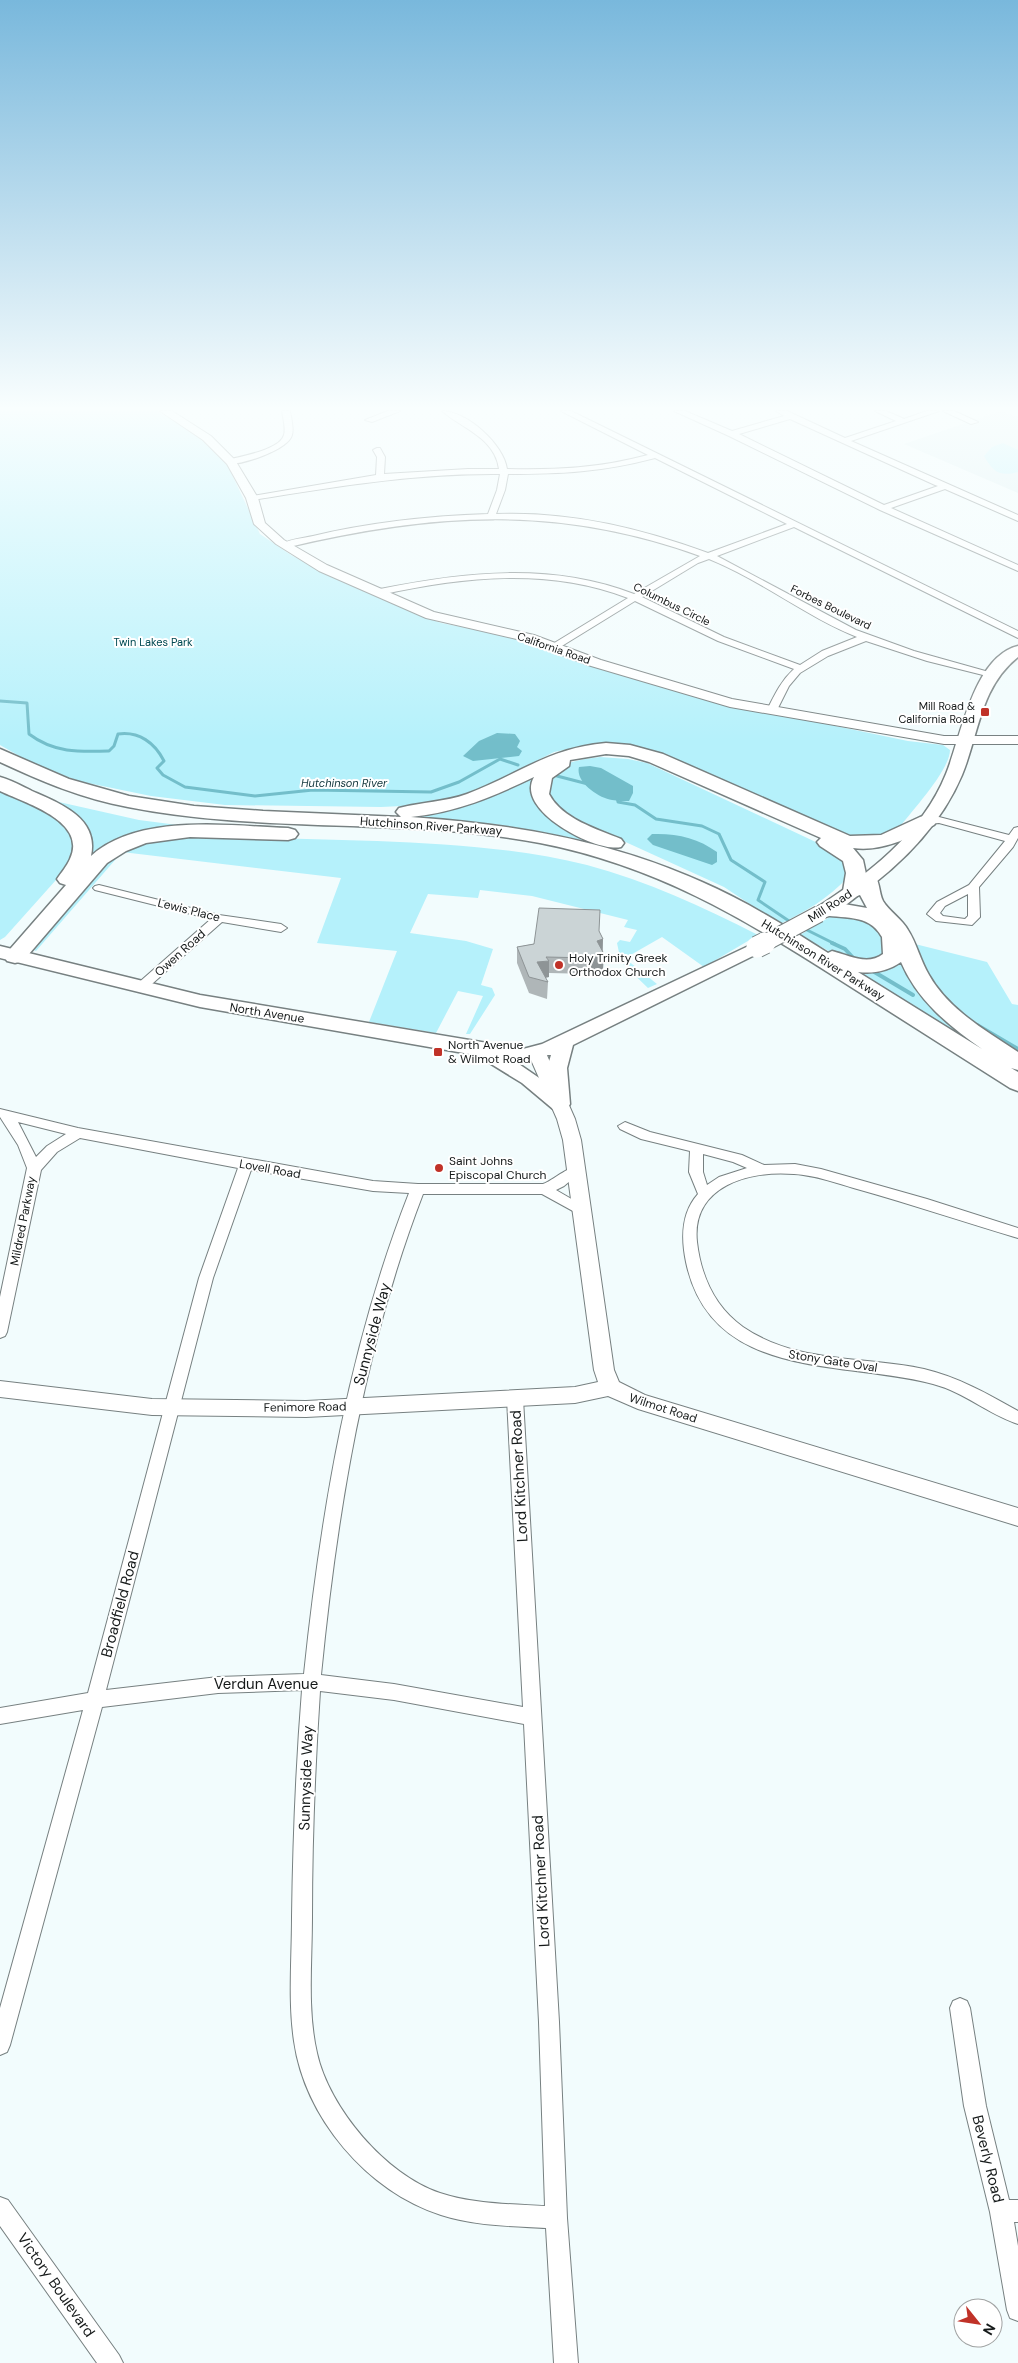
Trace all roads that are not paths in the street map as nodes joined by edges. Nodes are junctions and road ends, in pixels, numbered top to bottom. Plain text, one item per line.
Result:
1 (259, 521) edge
2 (404, 521) edge
3 (570, 521) edge
4 (789, 521) edge
5 (914, 521) edge
6 (795, 524) junction
7 (285, 545) junction
8 (707, 556) junction
9 (1018, 568) edge
10 (380, 592) junction
11 (635, 598) junction
12 (1018, 634) edge
13 (866, 637) junction
14 (554, 647) junction
15 (1018, 650) edge
16 (801, 668) junction
17 (990, 674) junction
18 (772, 710) junction
19 (966, 740) junction
20 (1018, 740) edge
21 (0, 755) edge
22 (0, 769) edge
23 (0, 783) edge
24 (178, 809) junction
25 (927, 821) junction
26 (388, 831) junction
27 (1012, 839) edge
28 (860, 885) junction
29 (973, 887) dead end
30 (99, 888) dead end
31 (823, 912) junction
32 (749, 914) junction
33 (219, 918) junction
34 (280, 928) dead end
35 (796, 943) junction
36 (6, 953) edge
37 (140, 988) junction
38 (564, 1041) junction
39 (480, 1049) junction
40 (537, 1053) junction
41 (1018, 1062) edge
42 (1018, 1083) edge
43 (1018, 1095) edge
44 (560, 1104) junction
45 (3, 1114) edge
46 (625, 1126) dead end
47 (78, 1133) junction
48 (697, 1147) junction
49 (246, 1164) junction
50 (34, 1168) junction
51 (761, 1169) junction
52 (576, 1170) junction
53 (418, 1189) junction
54 (544, 1189) junction
55 (705, 1194) junction
56 (582, 1211) junction
57 (1018, 1233) edge
58 (0, 1332) edge
59 (610, 1387) junction
60 (0, 1389) edge
61 (515, 1399) junction
62 (353, 1406) junction
63 (170, 1407) junction
64 (1018, 1418) edge
65 (1018, 1518) edge
66 (311, 1682) junction
67 (95, 1699) junction
68 (0, 1716) edge
69 (531, 1717) junction
70 (960, 2008) dead end
71 (0, 2045) edge
72 (0, 2208) edge
73 (1009, 2211) edge
74 (556, 2218) junction
75 (1018, 2310) edge
76 (111, 2363) edge
77 (566, 2363) edge

1 - 7 main road, California Road
2 - 7 street, Forbes Boulevard
3 - 8 street, Forbes Boulevard
4 - 6 street
5 - 9 street
6 - 8 street
6 - 12 street
7 - 10 main road, California Road
8 - 11 street
8 - 13 street, Forbes Boulevard
10 - 11 street, Columbus Circle
10 - 14 main road, California Road
11 - 14 street
11 - 16 street, Columbus Circle
13 - 16 street
13 - 17 street, Forbes Boulevard
14 - 18 main road, California Road
15 - 17 main road, Mill Road
16 - 18 street
17 - 19 main road, Mill Road
18 - 19 main road, California Road
19 - 20 main road, California Road
19 - 25 main road, Mill Road
21 - 24 highway, Hutchinson River Parkway
22 - 26 highway, Hutchinson River Parkway
23 - 36 highway
24 - 25 highway
24 - 32 highway, Hutchinson River Parkway
25 - 27 street
25 - 28 main road, Mill Road
26 - 36 highway
26 - 43 highway, Hutchinson River Parkway
27 - 29 street
28 - 31 main road, Mill Road
28 - 32 highway
28 - 41 highway
30 - 33 street, Lewis Place
31 - 35 highway
31 - 38 main road, Mill Road, bridge
32 - 35 highway, Hutchinson River Parkway
33 - 34 street, Lewis Place
33 - 37 street, Owen Road
35 - 42 highway, Hutchinson River Parkway
36 - 37 main road, North Avenue
37 - 39 main road, North Avenue
38 - 40 main road, Mill Road
38 - 44 main road
39 - 40 main road, North Avenue
39 - 44 main road
40 - 44 main road
44 - 52 main road
45 - 47 street, Lovell Road
45 - 50 street, Mildred Parkway
46 - 48 street
47 - 49 street, Lovell Road
47 - 50 street, Mildred Parkway
48 - 51 street
48 - 55 street
49 - 53 street, Lovell Road
49 - 63 street, Broadfield Road
50 - 58 street, Mildred Parkway
51 - 55 street, Stony Gate Oval
51 - 57 street, Stony Gate Oval
52 - 54 street, Lovell Road
52 - 56 main road
53 - 54 street, Lovell Road
53 - 62 street, Sunnyside Way
54 - 56 street, Lovell Road
55 - 64 street, Stony Gate Oval
56 - 59 main road
59 - 61 main road, Fenimore Road
59 - 65 main road, Wilmot Road
60 - 63 main road, Fenimore Road
61 - 62 main road, Fenimore Road
61 - 69 street, Lord Kitchner Road
62 - 63 main road, Fenimore Road
62 - 66 street, Sunnyside Way
63 - 67 street, Broadfield Road
66 - 67 street, Verdun Avenue
66 - 69 street, Verdun Avenue
66 - 74 street, Sunnyside Way
67 - 68 street, Verdun Avenue
67 - 71 street, Broadfield Road
69 - 74 street, Lord Kitchner Road
70 - 73 street, Beverly Road
72 - 76 street, Victory Boulevard
73 - 75 street, Beverly Road
74 - 77 street, Lord Kitchner Road

